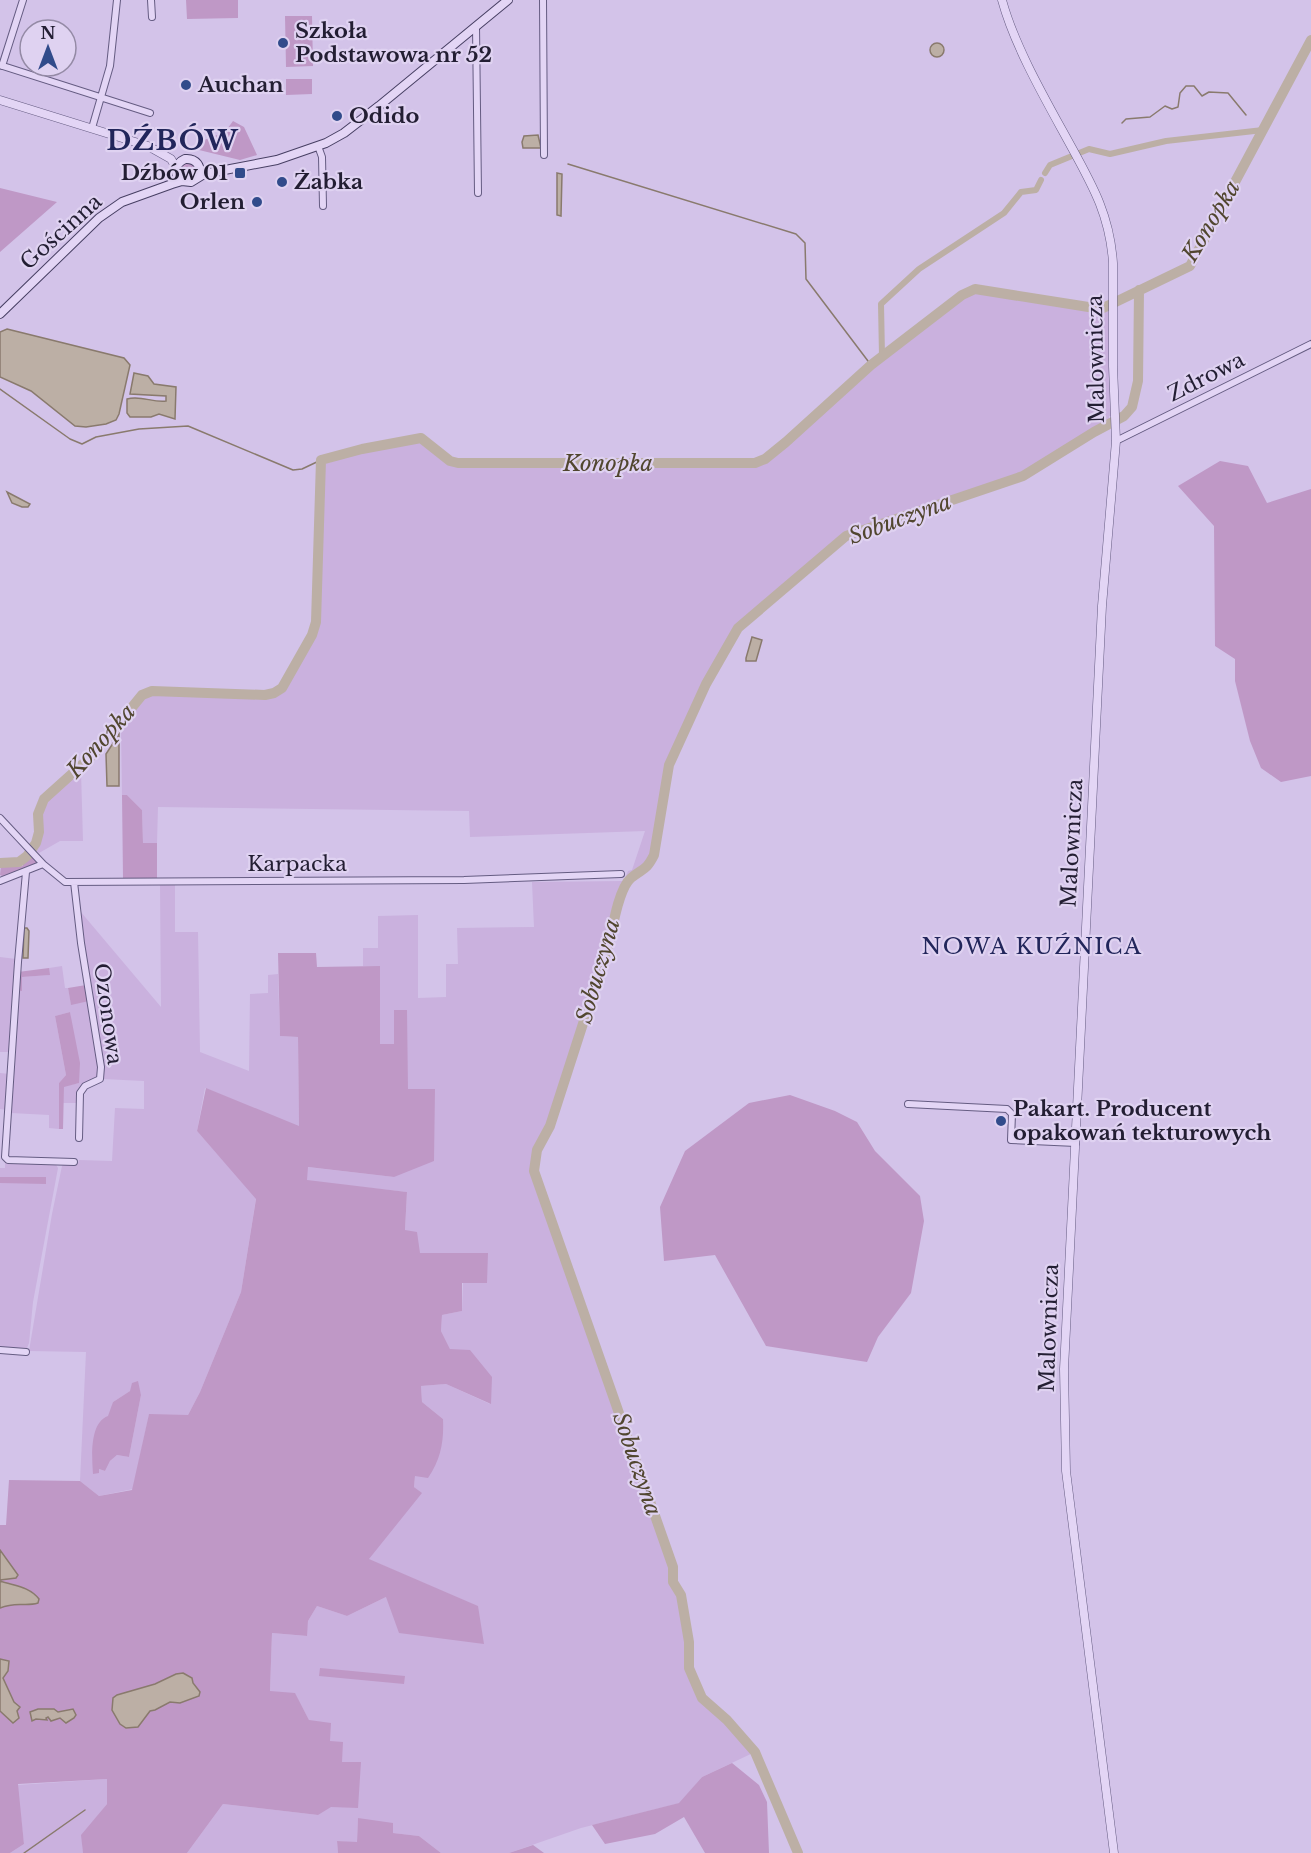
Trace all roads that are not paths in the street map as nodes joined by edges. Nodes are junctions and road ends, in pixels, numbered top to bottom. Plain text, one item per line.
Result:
1 (22, 0) edge
2 (117, 0) edge
3 (151, 0) edge
4 (508, 0) edge
5 (543, 0) edge
6 (1002, 0) edge
7 (152, 17) dead end
8 (476, 26) junction
9 (1, 66) edge
10 (100, 98) junction
11 (0, 100) edge
12 (150, 113) dead end
13 (92, 128) junction
14 (318, 146) junction
15 (155, 149) junction
16 (544, 155) dead end
17 (183, 160) junction
18 (200, 167) junction
19 (221, 170) junction
20 (178, 174) junction
21 (199, 177) junction
22 (478, 193) dead end
23 (323, 206) dead end
24 (0, 314) edge
25 (1311, 344) edge
26 (1116, 441) junction
27 (0, 818) edge
28 (43, 864) junction
29 (26, 872) junction
30 (621, 874) dead end
31 (0, 881) edge
32 (74, 882) junction
33 (908, 1104) dead end
34 (79, 1138) dead end
35 (1076, 1143) junction
36 (74, 1162) dead end
37 (0, 1350) edge
38 (27, 1352) dead end
39 (1114, 1853) edge

1 - 9 street
2 - 10 street
3 - 7 street
4 - 8 main road
5 - 16 street
6 - 26 street, Malownicza
8 - 14 main road
8 - 22 street
9 - 10 street
10 - 12 street
10 - 13 street
11 - 13 street
13 - 15 street
14 - 19 main road
14 - 23 street
15 - 17 street
15 - 20 street
17 - 18 main road
17 - 20 main road
18 - 19 main road
18 - 21 main road
19 - 21 main road
20 - 21 main road
20 - 24 main road, Gościnna
25 - 26 street, Zdrowa
26 - 35 street, Malownicza
27 - 28 street, Karpacka
28 - 29 street
28 - 32 street, Karpacka
29 - 31 street
29 - 36 street
30 - 32 street, Karpacka
32 - 34 street, Ozonowa
33 - 35 street
35 - 39 street, Malownicza
37 - 38 street

